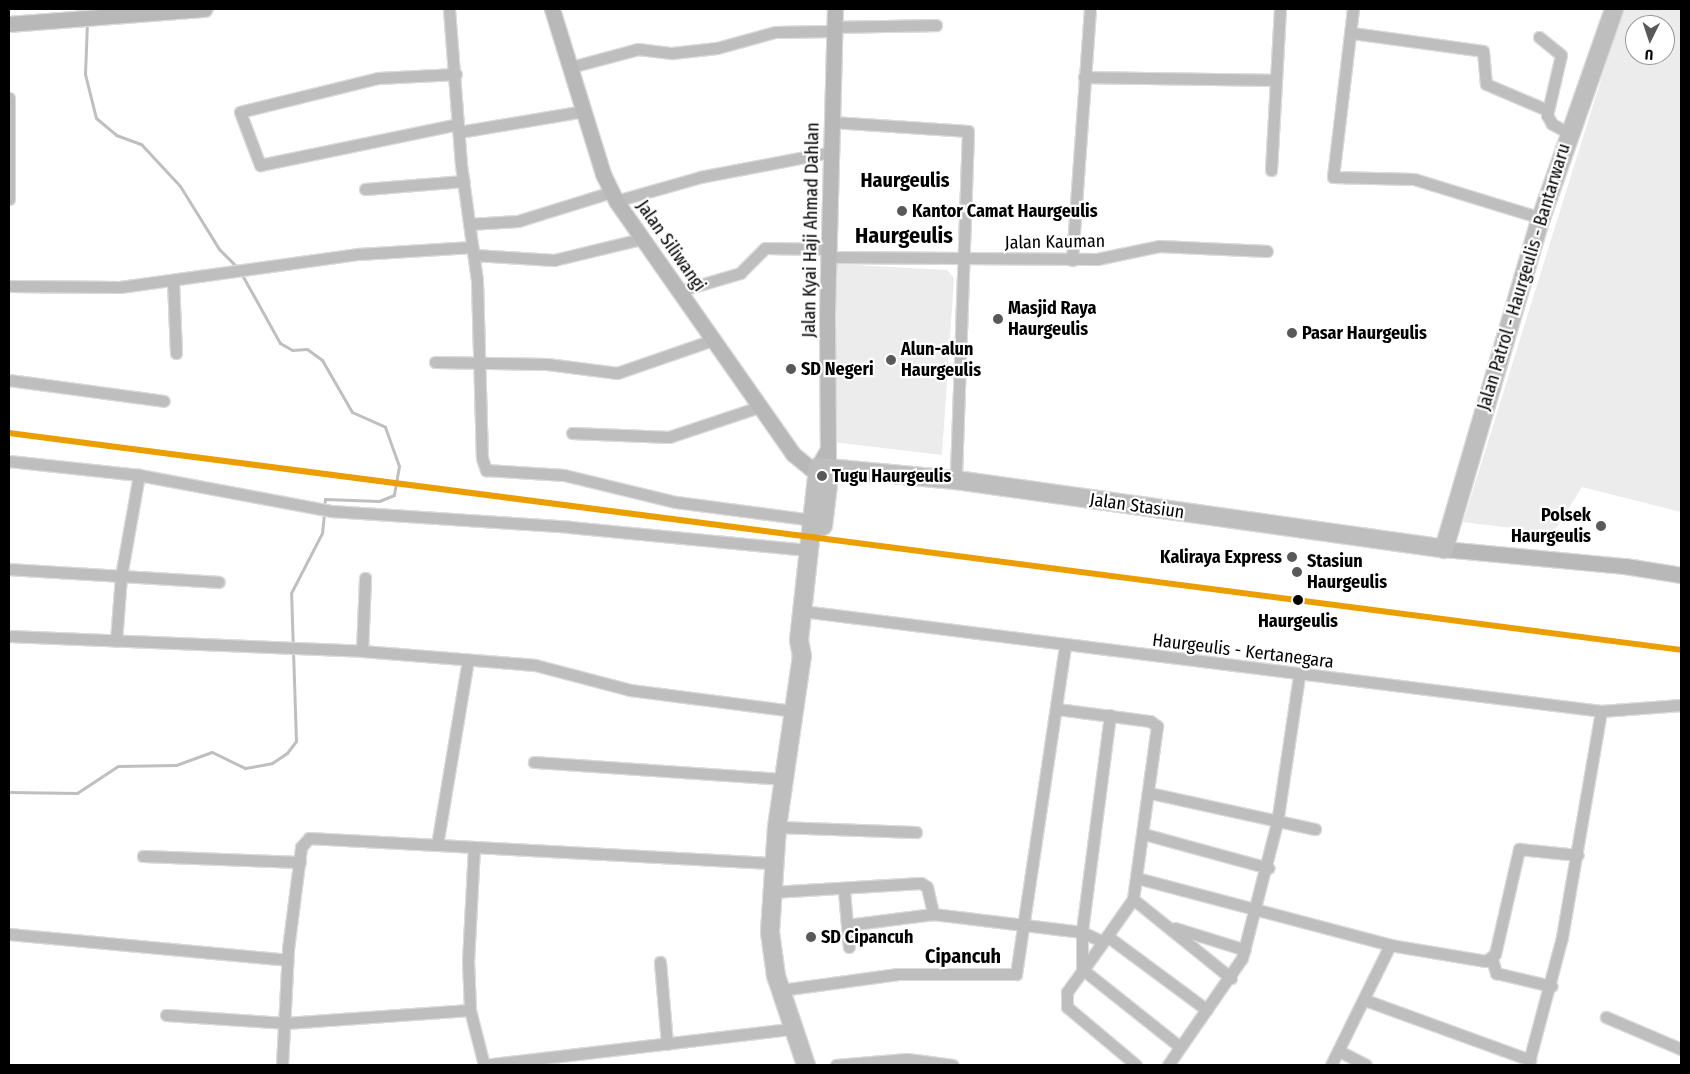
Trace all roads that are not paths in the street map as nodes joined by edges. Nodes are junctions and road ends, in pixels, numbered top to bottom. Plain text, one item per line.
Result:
1 (204, 9) edge
2 (448, 9) edge
3 (552, 9) edge
4 (834, 9) edge
5 (1090, 9) edge
6 (1280, 9) edge
7 (1353, 9) edge
8 (1614, 9) edge
9 (9, 24) edge
10 (936, 25) dead end
11 (834, 29) junction
12 (1352, 33) junction
13 (1539, 37) dead end
14 (571, 67) junction
15 (456, 74) junction
16 (1084, 77) junction
17 (1276, 80) junction
18 (9, 98) edge
19 (1547, 110) junction
20 (584, 111) junction
21 (832, 122) junction
22 (458, 128) junction
23 (1569, 133) junction
24 (831, 152) junction
25 (1271, 170) dead end
26 (10, 175) edge
27 (464, 181) junction
28 (365, 189) dead end
29 (613, 196) junction
30 (9, 199) edge
31 (1541, 218) junction
32 (469, 224) junction
33 (641, 239) junction
34 (473, 251) junction
35 (1268, 251) dead end
36 (828, 253) junction
37 (1072, 260) junction
38 (961, 261) junction
39 (172, 280) junction
40 (9, 286) edge
41 (679, 291) junction
42 (713, 340) junction
43 (176, 353) dead end
44 (481, 361) junction
45 (435, 362) dead end
46 (9, 380) edge
47 (164, 401) dead end
48 (762, 406) junction
49 (572, 433) dead end
50 (9, 461) edge
51 (825, 462) junction
52 (139, 475) junction
53 (956, 480) junction
54 (812, 520) junction
55 (1444, 548) junction
56 (808, 550) junction
57 (9, 569) edge
58 (121, 576) junction
59 (1681, 576) edge
60 (365, 578) dead end
61 (219, 582) dead end
62 (808, 612) junction
63 (9, 636) edge
64 (116, 641) junction
65 (1065, 646) junction
66 (362, 651) junction
67 (468, 660) junction
68 (1299, 676) junction
69 (1681, 705) edge
70 (1057, 709) junction
71 (793, 711) junction
72 (1601, 711) junction
73 (1110, 715) junction
74 (534, 762) dead end
75 (783, 779) junction
76 (1150, 793) junction
77 (1277, 823) junction
78 (777, 828) junction
79 (1315, 829) dead end
80 (916, 832) dead end
81 (1144, 834) junction
82 (437, 845) junction
83 (474, 847) junction
84 (1578, 855) junction
85 (144, 856) dead end
86 (300, 862) junction
87 (774, 863) junction
88 (1268, 868) junction
89 (1137, 878) junction
90 (844, 891) junction
91 (772, 892) junction
92 (1133, 899) junction
93 (1258, 910) junction
94 (933, 914) junction
95 (847, 925) junction
96 (1026, 925) junction
97 (1172, 928) junction
98 (1082, 932) junction
99 (9, 934) edge
100 (1105, 939) junction
101 (1390, 945) junction
102 (849, 947) dead end
103 (1245, 950) junction
104 (1492, 959) junction
105 (287, 960) junction
106 (660, 962) dead end
107 (1082, 969) junction
108 (1231, 978) junction
109 (1551, 986) junction
110 (781, 990) junction
111 (1365, 1000) junction
112 (470, 1010) junction
113 (1207, 1010) junction
114 (166, 1015) dead end
115 (1606, 1017) dead end
116 (285, 1023) junction
117 (792, 1029) junction
118 (667, 1044) junction
119 (1180, 1048) junction
120 (1681, 1049) edge
121 (1340, 1050) junction
122 (1529, 1063) edge
123 (282, 1065) edge
124 (806, 1065) edge
125 (836, 1065) edge
126 (953, 1065) edge
127 (1136, 1065) edge
128 (1168, 1065) edge
129 (1330, 1065) edge
130 (1366, 1065) edge

1 - 9 street
2 - 15 street
3 - 14 street, Jalan Siliwangi
4 - 11 street, Jalan Kyai Haji Ahmad Dahlan
5 - 16 street
6 - 17 street
7 - 12 street
8 - 23 main road, Jalan Patrol - Haurgeulis - Bantarwaru
10 - 11 street
11 - 14 street
11 - 21 street, Jalan Kyai Haji Ahmad Dahlan
12 - 19 street
12 - 31 street
13 - 19 street
14 - 20 street, Jalan Siliwangi
15 - 22 street
15 - 22 street
16 - 17 street
16 - 37 street
17 - 25 street
18 - 26 street
19 - 23 street
20 - 22 street
20 - 29 street, Jalan Siliwangi
21 - 24 street, Jalan Kyai Haji Ahmad Dahlan
21 - 38 street
22 - 27 street
23 - 31 main road, Jalan Patrol - Haurgeulis - Bantarwaru
24 - 29 street
24 - 36 street, Jalan Kyai Haji Ahmad Dahlan
26 - 30 street
27 - 28 street
27 - 32 street
29 - 32 street
29 - 33 street, Jalan Siliwangi
31 - 55 main road, Jalan Patrol - Haurgeulis - Bantarwaru
32 - 34 street
33 - 34 street
33 - 41 street, Jalan Siliwangi
34 - 39 street
34 - 44 street
35 - 37 street, Jalan Kauman
36 - 38 street, Jalan Kauman
36 - 41 street, Jalan Kauman
36 - 51 street, Jalan Kyai Haji Ahmad Dahlan
37 - 38 street, Jalan Kauman
38 - 53 street
39 - 40 street
39 - 43 street
41 - 42 street, Jalan Siliwangi
42 - 44 street
42 - 48 street, Jalan Siliwangi
44 - 45 street
44 - 54 street
46 - 47 street
48 - 49 street
48 - 51 street, Jalan Siliwangi
50 - 52 street
51 - 53 main road, Jalan Stasiun
51 - 54 main road
51 - 62 main road
52 - 56 street
52 - 58 street
53 - 55 main road, Jalan Stasiun
54 - 56 main road
55 - 59 street
56 - 62 main road
57 - 58 street
58 - 61 street
58 - 64 street
60 - 66 street
62 - 65 street, Haurgeulis - Kertanegara
62 - 71 main road
63 - 64 street
64 - 66 street
65 - 68 street, Haurgeulis - Kertanegara
65 - 70 street
66 - 67 street
67 - 71 street
67 - 82 street
68 - 72 street, Haurgeulis - Kertanegara
68 - 77 street
69 - 72 street, Haurgeulis - Kertanegara
70 - 73 street
70 - 96 street
71 - 75 main road
72 - 84 street
73 - 76 street
73 - 98 street
74 - 75 street
75 - 78 main road
76 - 77 street
76 - 81 street
77 - 79 street
77 - 88 street
78 - 80 street
78 - 87 main road
81 - 88 street
81 - 89 street
82 - 83 street
82 - 86 street
83 - 87 street
83 - 112 street
84 - 104 street
84 - 109 street
85 - 86 street
86 - 105 street
87 - 91 main road
88 - 93 street
89 - 92 street
89 - 93 street
90 - 91 street
90 - 94 street
90 - 95 street
91 - 110 main road
92 - 97 street
92 - 100 street
93 - 101 street
93 - 103 street
94 - 95 street
94 - 96 street
95 - 102 street
96 - 98 street
96 - 110 street
97 - 103 street
97 - 108 street
98 - 100 street
98 - 107 street
99 - 105 street
100 - 107 street
100 - 113 street
101 - 104 street
101 - 111 street
103 - 108 street
104 - 109 street
105 - 116 street
106 - 118 street
107 - 119 street
107 - 127 street
108 - 113 street
109 - 122 street
110 - 117 main road
111 - 121 street
111 - 122 street
112 - 116 street
112 - 118 street
113 - 119 street
114 - 116 street
115 - 120 street
116 - 123 street
117 - 118 street
117 - 124 main road
119 - 128 street
121 - 129 street
121 - 130 street
125 - 126 street

